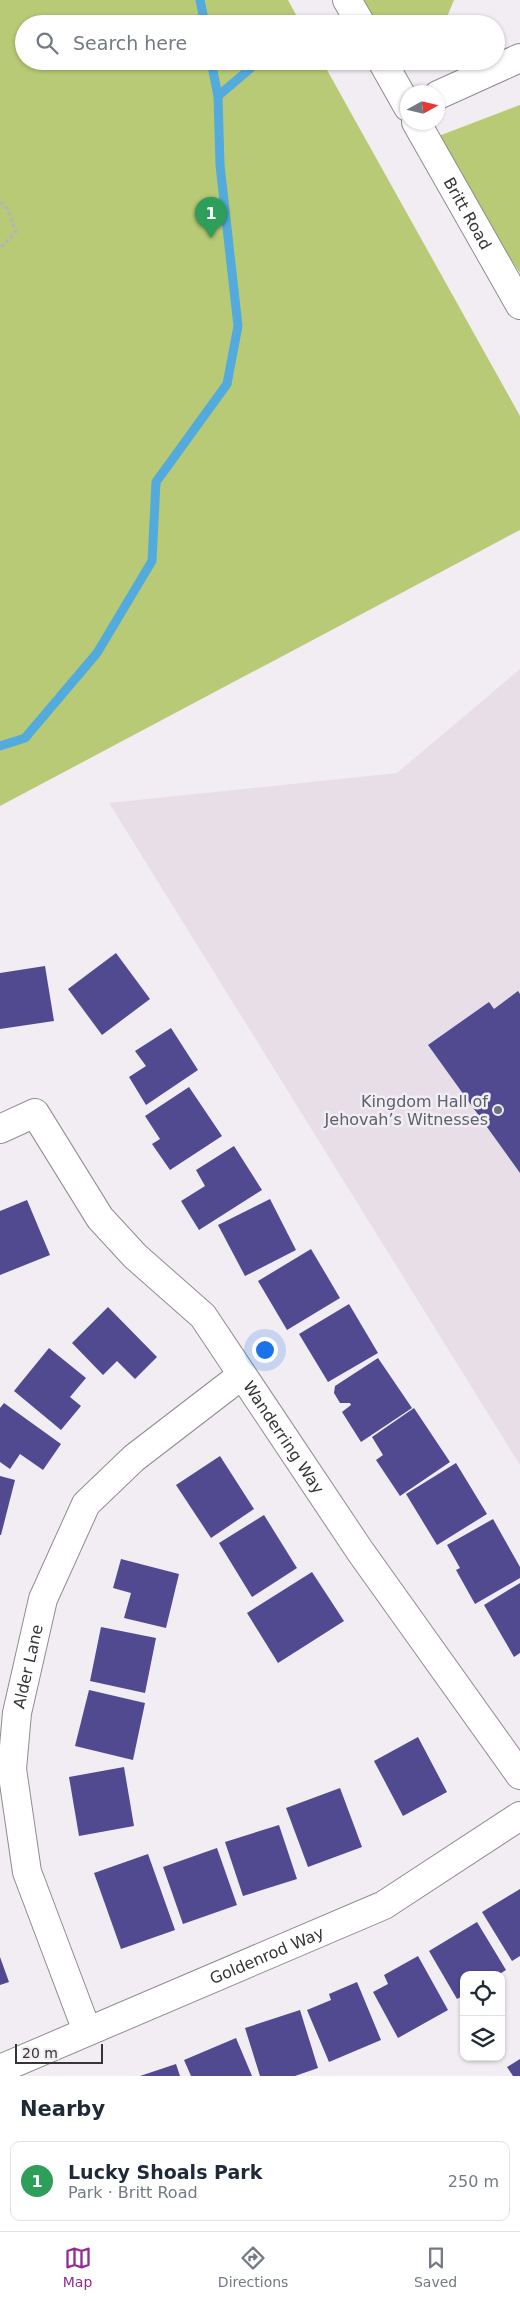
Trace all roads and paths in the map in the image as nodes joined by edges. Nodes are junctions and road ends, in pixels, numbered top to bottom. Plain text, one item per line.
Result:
1 (347, 0) edge
2 (356, 15) edge
3 (520, 58) edge
4 (505, 65) edge
5 (387, 70) edge
6 (493, 70) edge
7 (445, 92) edge
8 (400, 93) edge
9 (421, 130) edge
10 (0, 202) edge
11 (0, 248) edge
12 (520, 305) edge
13 (0, 1129) edge
14 (242, 1374) junction
15 (520, 1775) edge
16 (520, 1816) edge
17 (87, 2031) junction
18 (0, 2069) edge

1 - 2 street
3 - 4 street
5 - 8 street
6 - 7 street
9 - 12 street, Britt Road
10 - 11 path
13 - 14 street, Wanderring Way
14 - 15 street, Wanderring Way
14 - 17 street, Alder Lane
16 - 17 street, Goldenrod Way
17 - 18 street, Goldenrod Way

